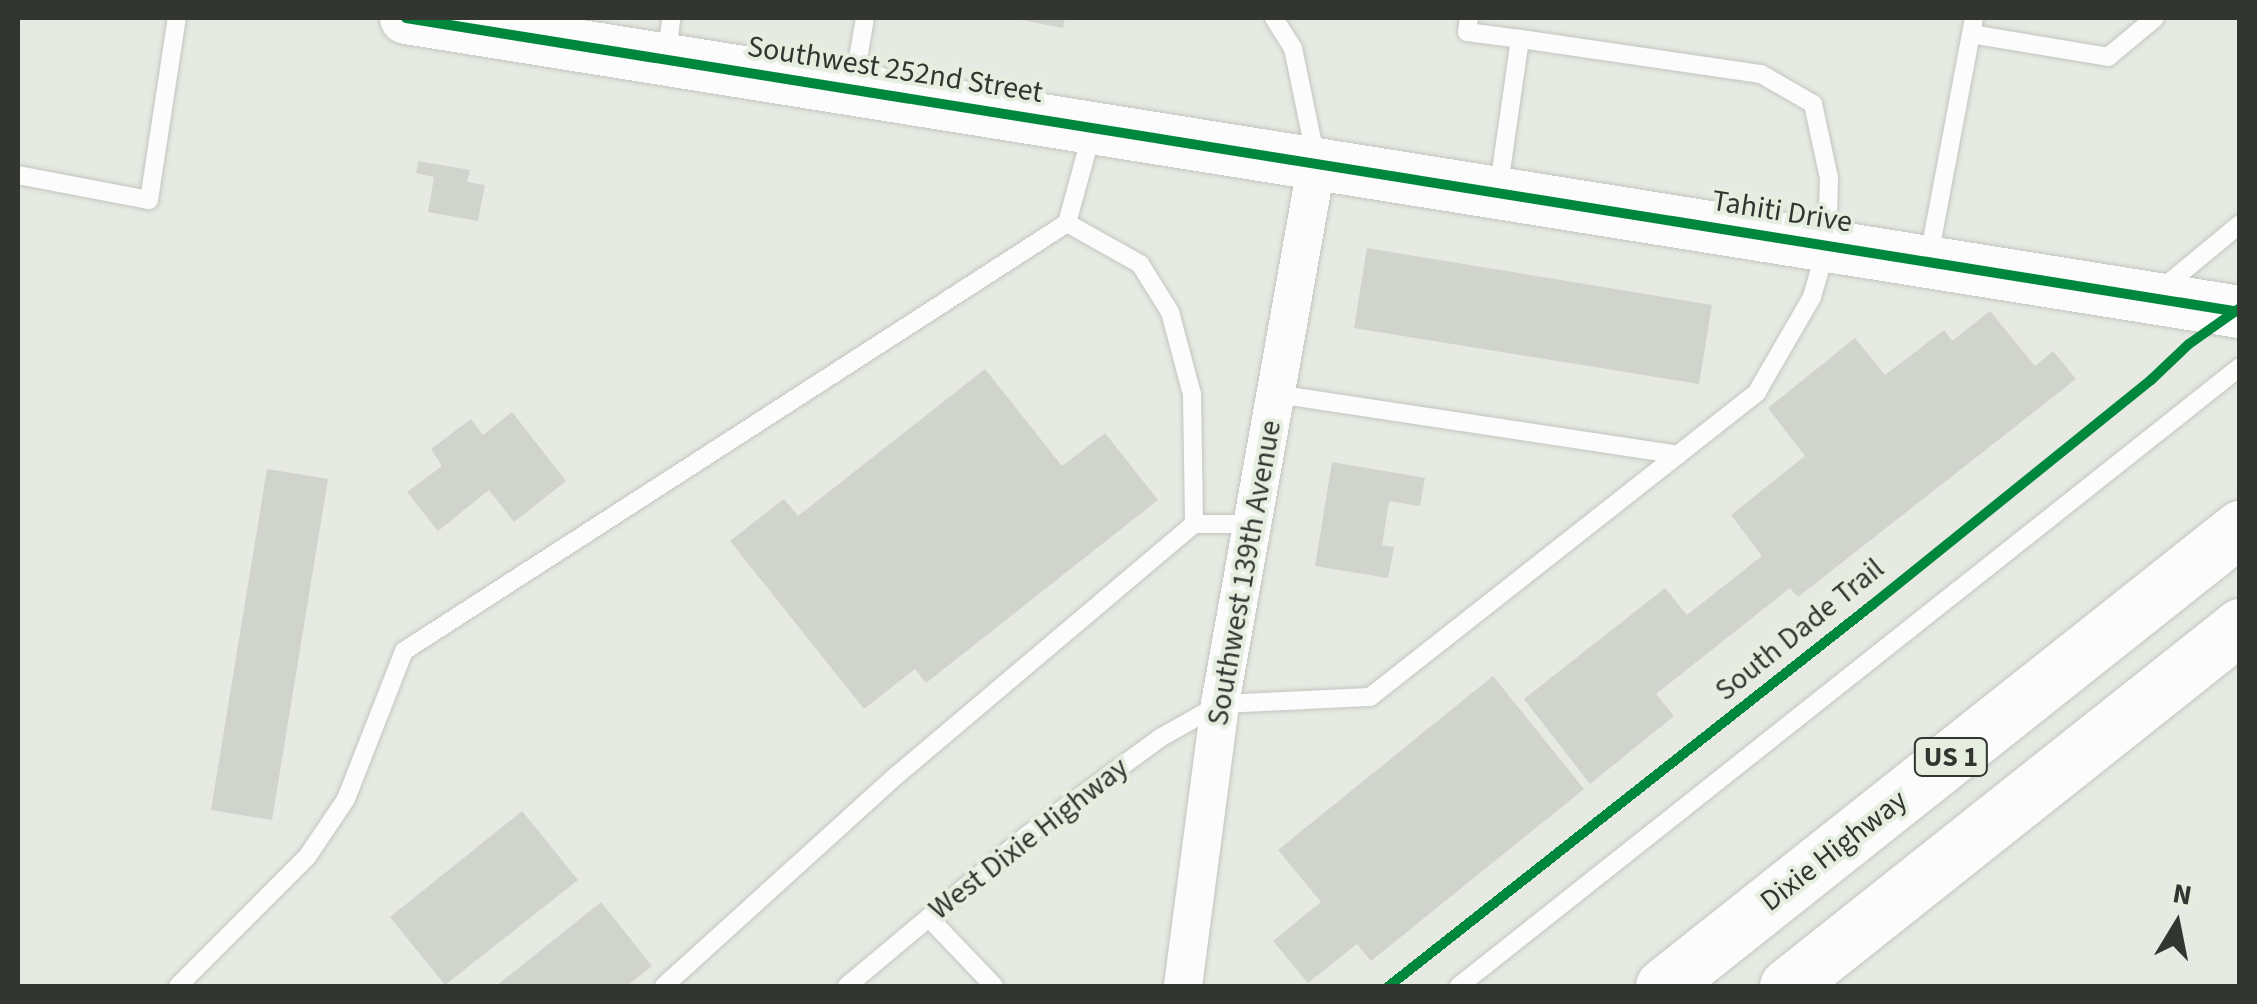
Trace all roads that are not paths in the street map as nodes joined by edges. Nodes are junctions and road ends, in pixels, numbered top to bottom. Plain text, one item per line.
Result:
1 (176, 18) edge
2 (406, 18) edge
3 (865, 18) edge
4 (1274, 18) edge
5 (1468, 18) edge
6 (2155, 18) edge
7 (1972, 26) edge
8 (669, 38) edge
9 (1520, 39) junction
10 (853, 88) junction
11 (1094, 126) junction
12 (1317, 162) junction
13 (18, 176) edge
14 (1498, 192) junction
15 (1067, 223) junction
16 (2240, 224) edge
17 (1827, 245) junction
18 (1928, 261) junction
19 (2150, 298) junction
20 (2240, 312) edge
21 (2240, 367) edge
22 (1276, 394) junction
23 (1678, 455) junction
24 (1194, 524) junction
25 (1252, 524) junction
26 (2240, 528) edge
27 (2240, 626) edge
28 (1220, 704) junction
29 (929, 918) junction
30 (178, 986) edge
31 (664, 986) edge
32 (846, 986) edge
33 (994, 986) edge
34 (1183, 986) edge
35 (1459, 986) edge
36 (1663, 986) edge
37 (1786, 986) edge

1 - 13 lane
2 - 8 street, Southwest 252nd Street
3 - 10 lane
4 - 12 lane
5 - 9 lane
6 - 7 lane
7 - 18 lane
8 - 10 street, Southwest 252nd Street
9 - 14 lane
9 - 17 lane
10 - 11 street, Southwest 252nd Street
11 - 12 street, Southwest 252nd Street
11 - 15 lane
12 - 14 street, Tahiti Drive
12 - 22 street, Southwest 139th Avenue
14 - 17 street, Tahiti Drive
15 - 24 lane
15 - 30 lane
16 - 19 lane
17 - 18 street, Tahiti Drive
17 - 23 lane
18 - 19 street, Tahiti Drive
19 - 20 street, Tahiti Drive
21 - 35 lane
22 - 23 lane
22 - 25 street, Southwest 139th Avenue
23 - 28 lane
24 - 25 lane
24 - 31 lane
25 - 28 street, Southwest 139th Avenue
26 - 36 highway, Dixie Highway / US 1
27 - 37 highway, US 1
28 - 29 lane, West Dixie Highway
28 - 34 street, Southwest 139th Avenue
29 - 32 lane, West Dixie Highway
29 - 33 lane

